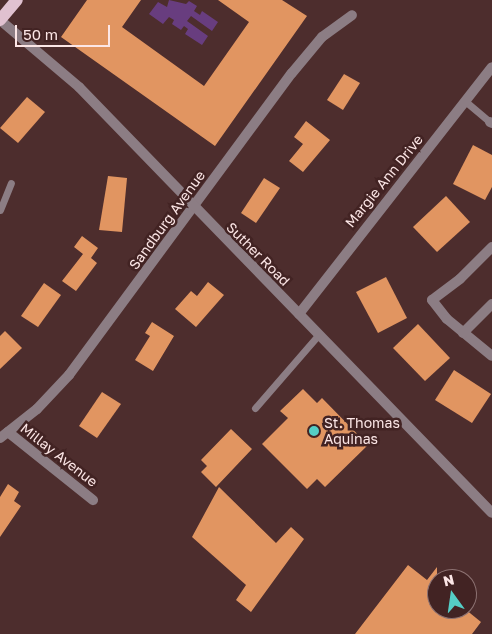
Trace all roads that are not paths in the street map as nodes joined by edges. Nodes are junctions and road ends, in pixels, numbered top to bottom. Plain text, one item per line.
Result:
1 (17, 0) edge
2 (352, 15) dead end
3 (0, 20) edge
4 (492, 67) edge
5 (465, 101) junction
6 (491, 122) edge
7 (11, 183) dead end
8 (193, 208) junction
9 (0, 210) edge
10 (492, 247) edge
11 (492, 304) edge
12 (299, 314) junction
13 (464, 333) junction
14 (319, 334) junction
15 (492, 356) edge
16 (255, 408) dead end
17 (4, 435) edge
18 (93, 500) dead end
19 (492, 513) edge

1 - 3 main road
2 - 8 street, Sandburg Avenue
3 - 8 street, Suther Road
4 - 5 street, Margie Ann Drive
5 - 6 lane
5 - 12 street, Margie Ann Drive
7 - 9 lane
8 - 12 street, Suther Road
8 - 17 street, Sandburg Avenue
10 - 13 street
11 - 13 street
12 - 14 street, Suther Road
13 - 15 street
14 - 16 lane
14 - 19 street, Suther Road
17 - 18 street, Millay Avenue

